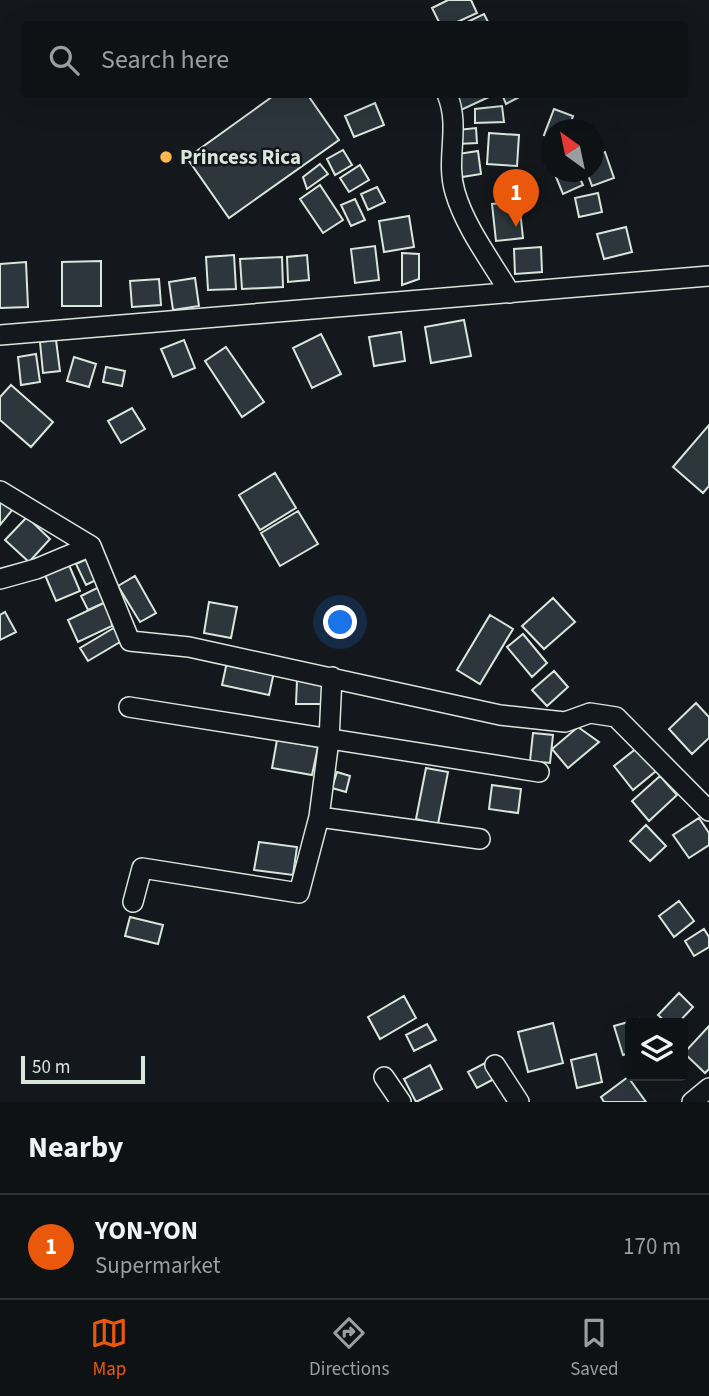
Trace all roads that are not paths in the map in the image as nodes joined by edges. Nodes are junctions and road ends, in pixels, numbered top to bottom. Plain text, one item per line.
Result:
1 (448, 98) edge
2 (709, 276) edge
3 (510, 293) junction
4 (0, 335) edge
5 (0, 491) edge
6 (91, 546) junction
7 (0, 579) edge
8 (332, 677) junction
9 (129, 708) dead end
10 (329, 740) junction
11 (539, 772) dead end
12 (709, 811) edge
13 (319, 817) junction
14 (480, 839) dead end
15 (133, 902) dead end
16 (495, 1065) dead end
17 (384, 1077) dead end
18 (401, 1102) edge
19 (519, 1102) edge

1 - 3 street
2 - 3 street
3 - 4 street
5 - 6 street
6 - 7 street
6 - 8 street
8 - 10 street
8 - 12 street
9 - 10 street
10 - 11 street
10 - 13 street
13 - 14 street
13 - 15 street
16 - 19 street
17 - 18 street

